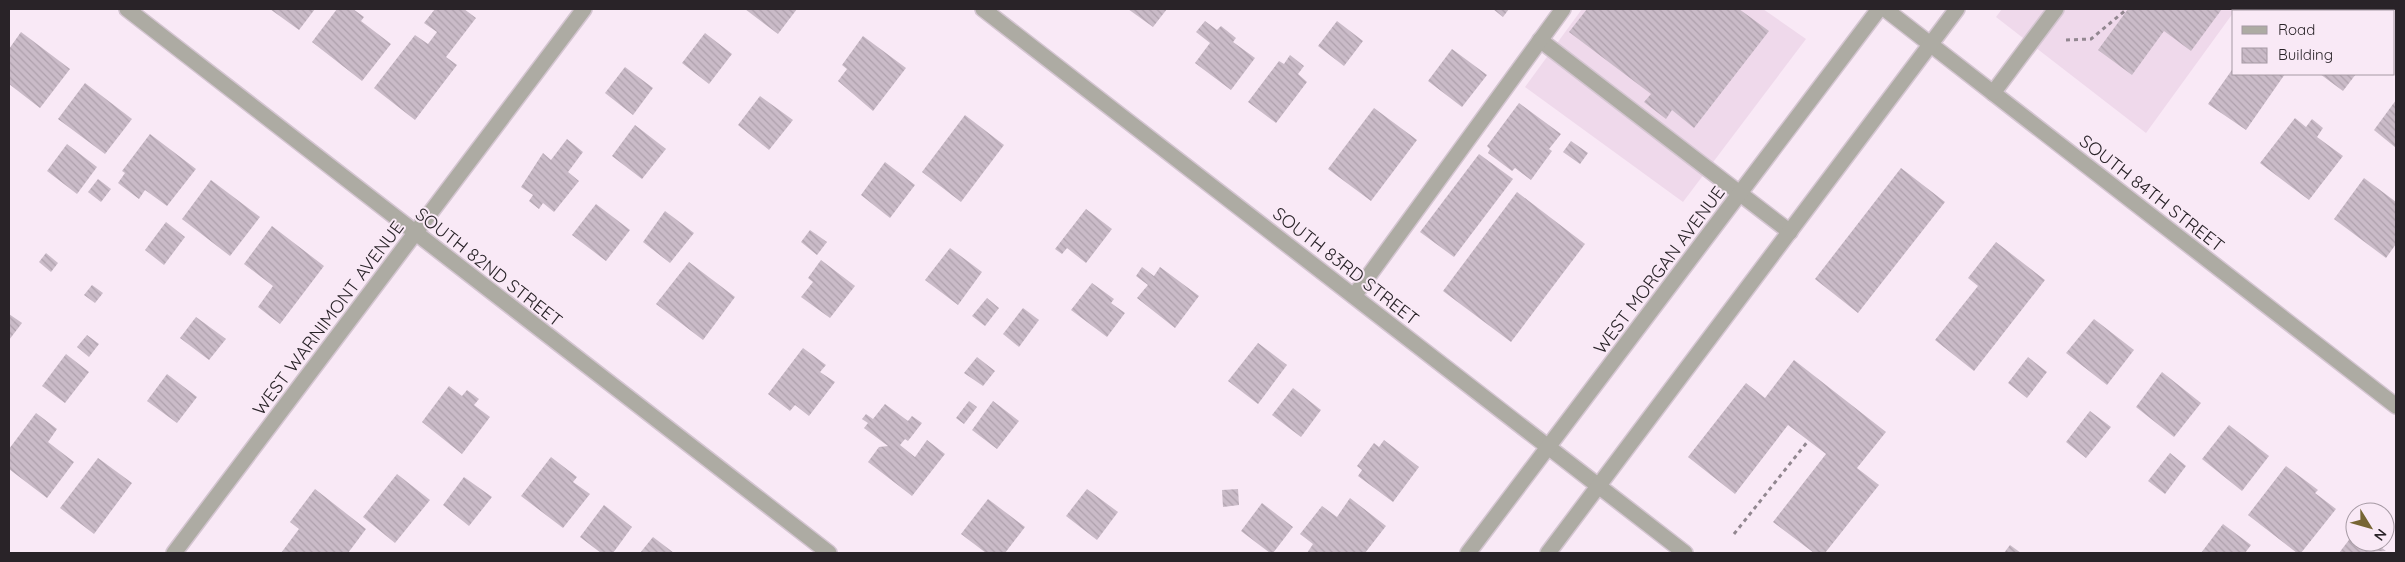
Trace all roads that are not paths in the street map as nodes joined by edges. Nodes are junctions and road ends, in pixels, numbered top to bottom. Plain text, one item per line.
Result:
1 (127, 9) edge
2 (584, 9) edge
3 (983, 9) edge
4 (1563, 9) edge
5 (1879, 9) edge
6 (1885, 9) edge
7 (1957, 9) edge
8 (2056, 9) edge
9 (1540, 40) junction
10 (1931, 45) junction
11 (1993, 93) junction
12 (1740, 193) junction
13 (1790, 232) junction
14 (416, 233) junction
15 (1354, 296) junction
16 (2396, 406) edge
17 (1549, 448) junction
18 (1598, 486) junction
19 (174, 553) edge
20 (829, 553) edge
21 (1468, 553) edge
22 (1548, 553) edge
23 (1685, 553) edge

1 - 14 street, SOUTH 82ND STREET
2 - 14 street, WEST WARNIMONT AVENUE
3 - 15 street, SOUTH 83RD STREET
4 - 9 street
5 - 12 street, WEST MORGAN AVENUE
6 - 10 street, SOUTH 84TH STREET
7 - 10 street
8 - 11 street
9 - 12 street
9 - 15 street
10 - 11 street, SOUTH 84TH STREET
10 - 13 street
11 - 16 street, SOUTH 84TH STREET
12 - 13 street
12 - 17 street, WEST MORGAN AVENUE
13 - 18 street
14 - 19 street, WEST WARNIMONT AVENUE
14 - 20 street, SOUTH 82ND STREET
15 - 17 street, SOUTH 83RD STREET
17 - 18 street, SOUTH 83RD STREET
17 - 21 street, WEST MORGAN AVENUE
18 - 22 street
18 - 23 street, SOUTH 83RD STREET

